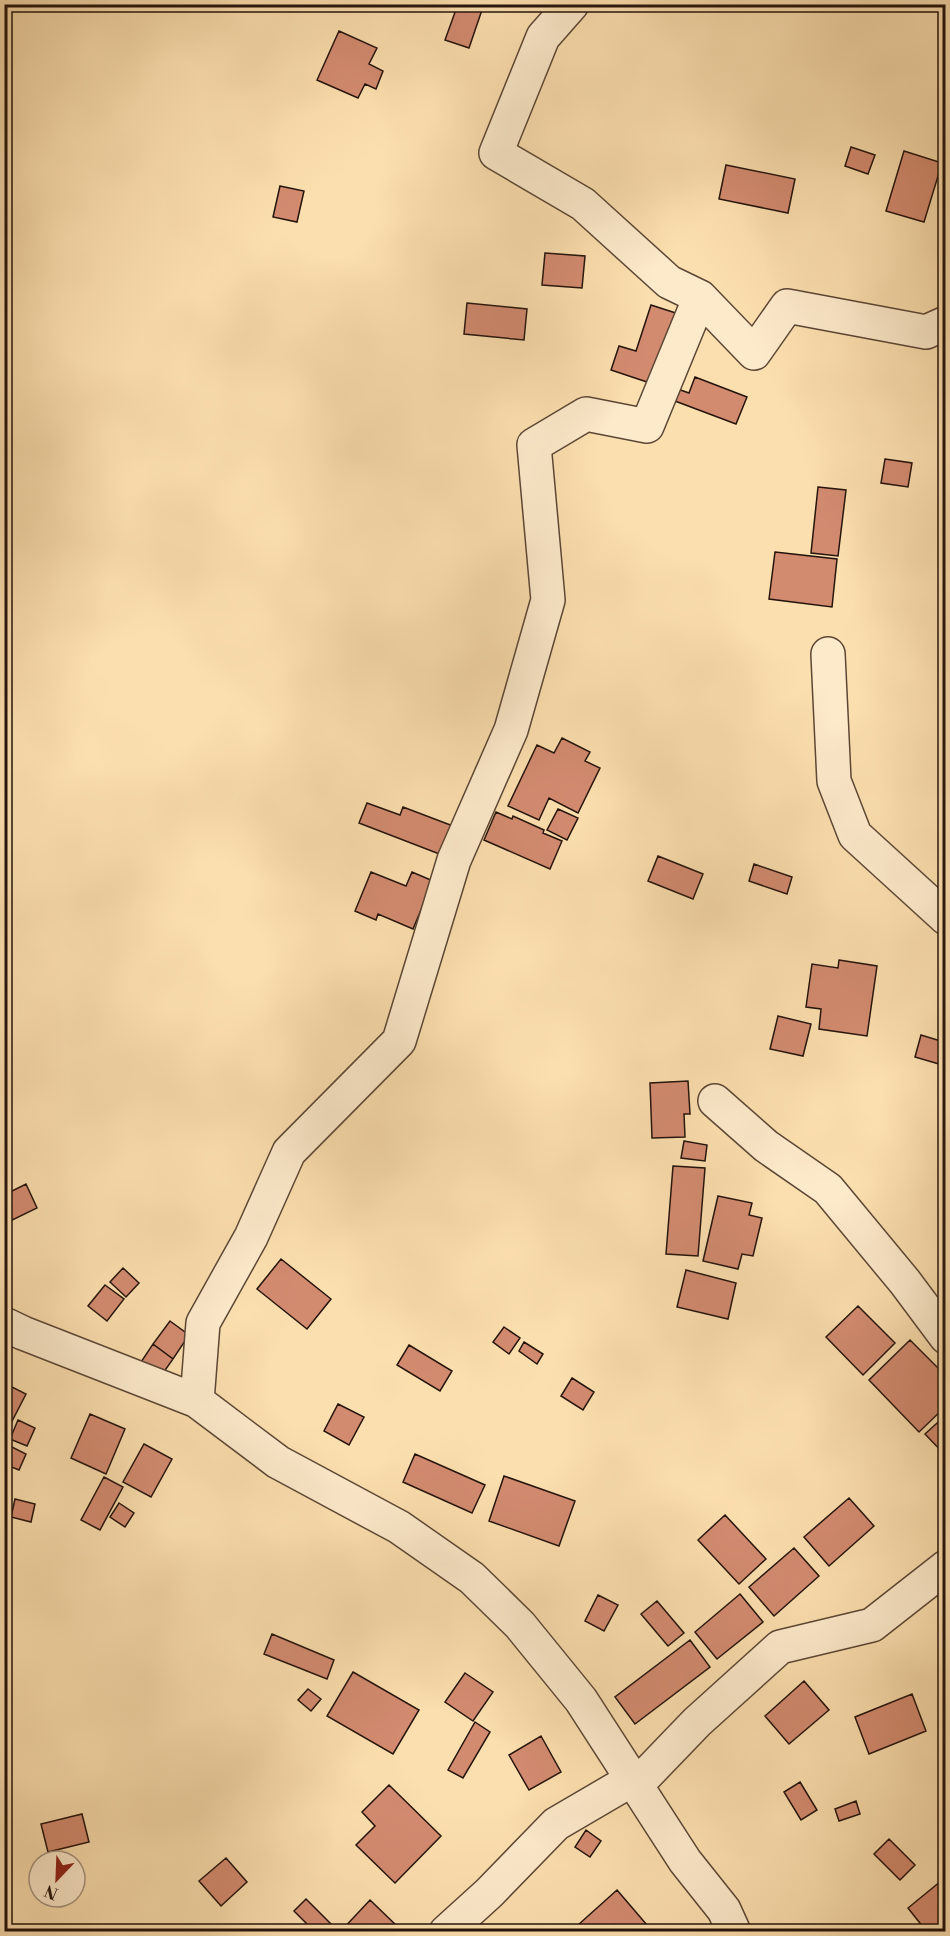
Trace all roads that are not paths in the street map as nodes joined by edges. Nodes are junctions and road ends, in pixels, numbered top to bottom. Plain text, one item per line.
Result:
1 (572, 4) edge
2 (700, 297) junction
3 (945, 323) edge
4 (828, 654) dead end
5 (945, 918) edge
6 (715, 1101) dead end
7 (4, 1324) edge
8 (945, 1337) edge
9 (197, 1401) junction
10 (945, 1567) edge
11 (633, 1779) junction
12 (446, 1932) edge
13 (734, 1932) edge

1 - 2 street
2 - 3 street
2 - 9 street
4 - 5 street
6 - 8 street
7 - 9 street
9 - 11 street
10 - 11 street
11 - 12 street
11 - 13 street

